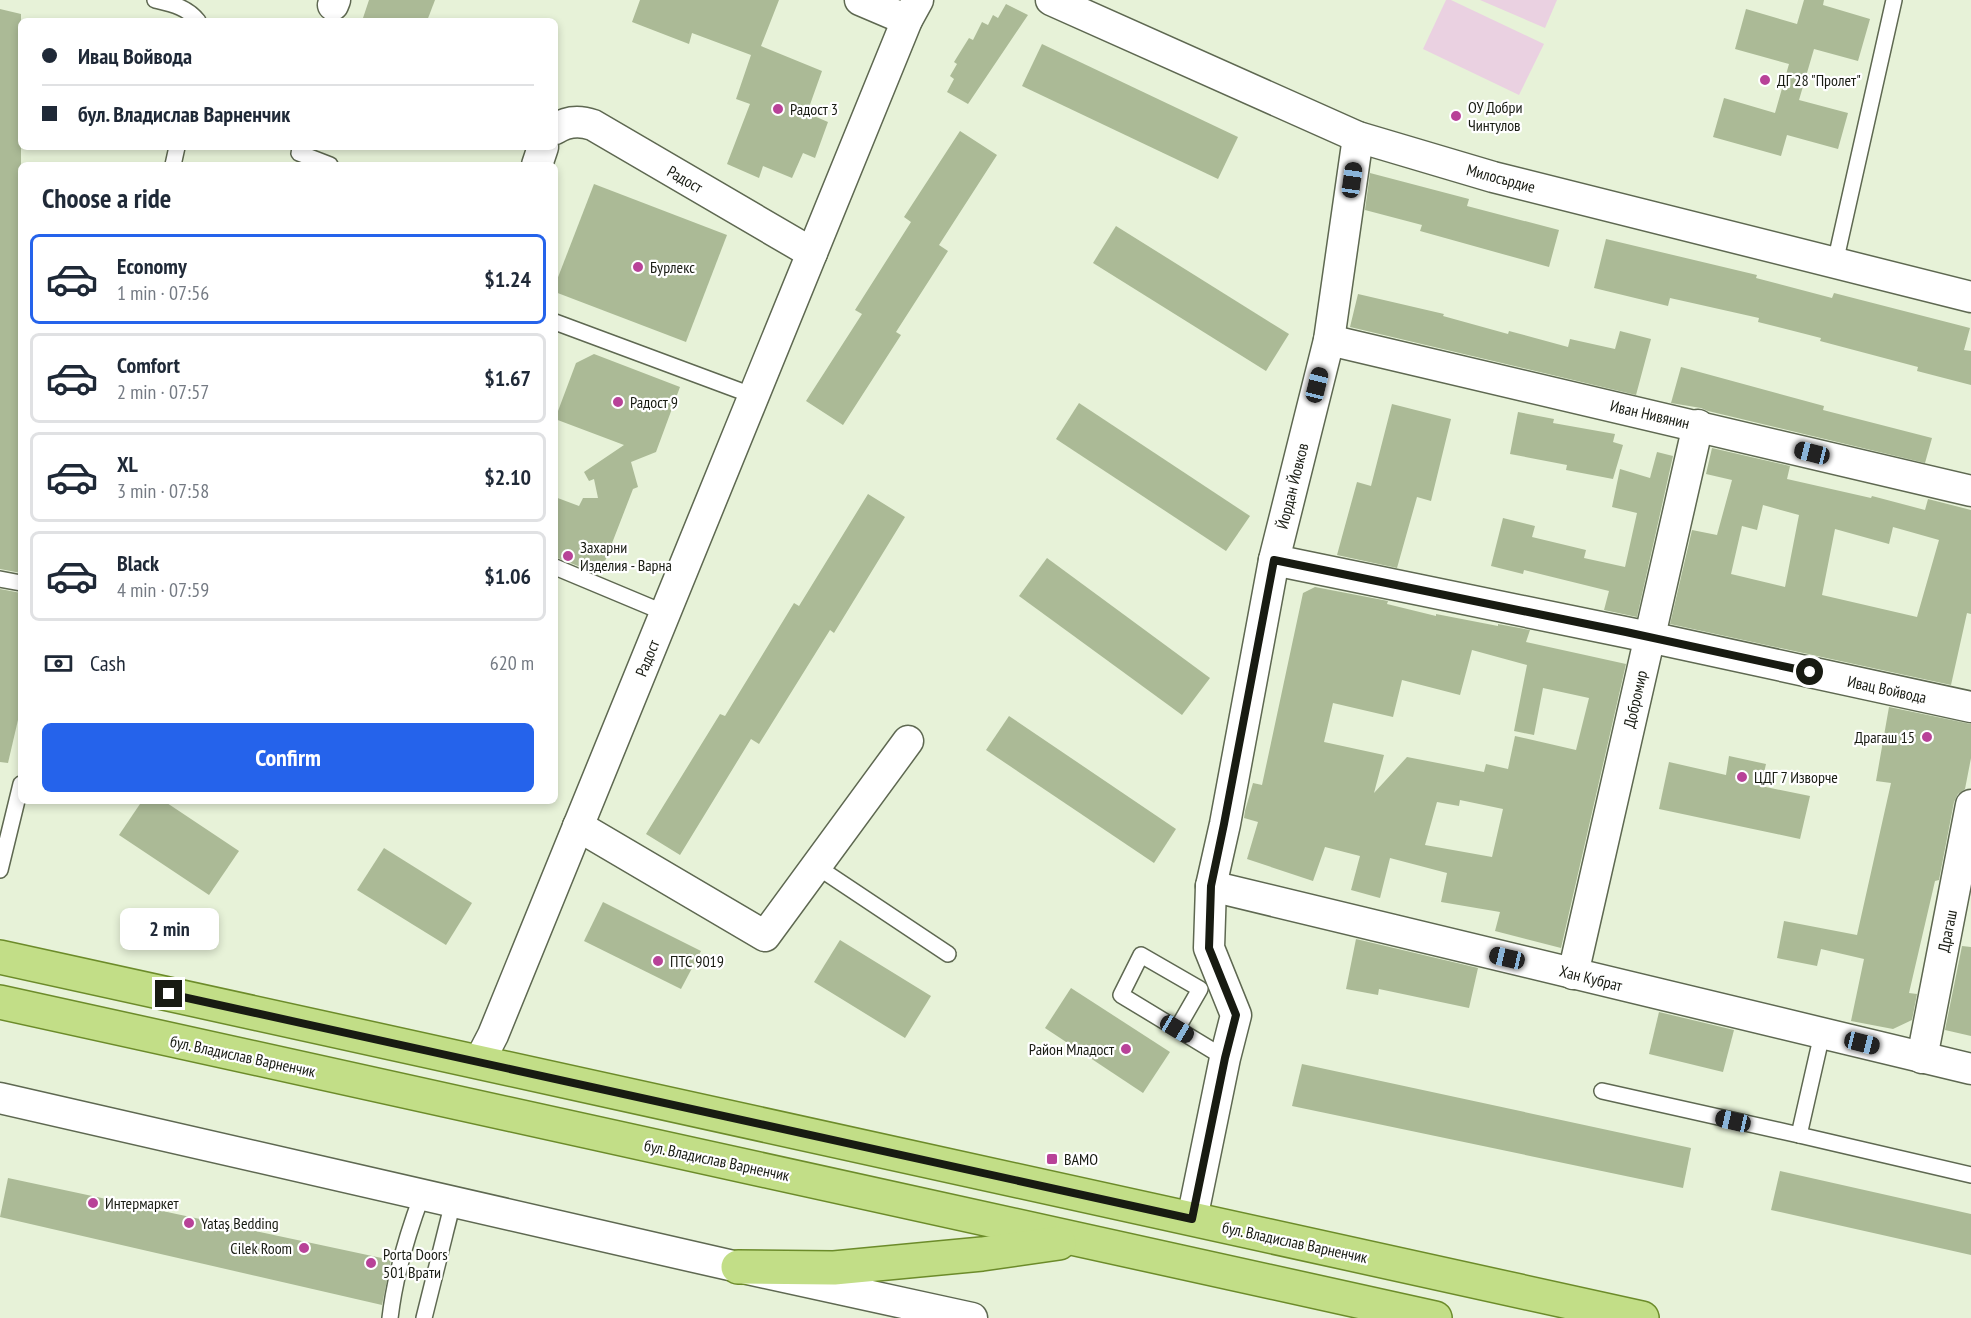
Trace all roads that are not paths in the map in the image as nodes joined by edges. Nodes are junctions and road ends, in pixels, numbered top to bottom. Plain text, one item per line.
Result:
1 (155, 0) edge
2 (860, 0) edge
3 (1051, 0) edge
4 (1894, 0) edge
5 (912, 10) edge
6 (195, 18) edge
7 (558, 131) edge
8 (1358, 137) junction
9 (300, 150) edge
10 (322, 162) edge
11 (812, 253) junction
12 (1835, 263) junction
13 (1971, 297) edge
14 (558, 323) edge
15 (1329, 340) junction
16 (754, 396) junction
17 (1698, 425) junction
18 (1971, 491) edge
19 (1274, 560) junction
20 (558, 568) edge
21 (0, 579) edge
22 (18, 583) edge
23 (665, 613) junction
24 (1649, 637) junction
25 (1971, 707) edge
26 (908, 741) dead end
27 (18, 798) edge
28 (1971, 805) edge
29 (578, 826) junction
30 (816, 866) junction
31 (0, 870) edge
32 (1211, 886) junction
33 (948, 954) dead end
34 (0, 957) edge
35 (1573, 974) junction
36 (0, 1002) edge
37 (1177, 1029) junction
38 (1822, 1034) junction
39 (1225, 1058) junction
40 (1922, 1058) junction
41 (479, 1062) junction
42 (1971, 1069) edge
43 (1602, 1091) dead end
44 (0, 1098) edge
45 (1799, 1136) junction
46 (1971, 1175) edge
47 (422, 1195) junction
48 (453, 1202) junction
49 (1192, 1219) junction
50 (1082, 1240) junction
51 (738, 1267) junction
52 (390, 1318) edge
53 (424, 1318) edge
54 (972, 1318) edge
55 (1435, 1318) edge
56 (1641, 1318) edge

1 - 6 lane
2 - 5 street, Радост
3 - 8 street, Милосърдие
4 - 12 lane
5 - 11 street, Радост
7 - 11 street, Радост
8 - 12 street, Милосърдие
8 - 15 street, Йордан Йовков
9 - 10 lane
11 - 16 street, Радост
12 - 13 street, Милосърдие
14 - 16 lane
15 - 17 street, Иван Нивянин
15 - 19 street, Йордан Йовков
16 - 23 street, Радост
17 - 18 street, Иван Нивянин
17 - 24 street, Добромир
19 - 24 street, Ивац Войвода
19 - 32 street, Йордан Йовков
20 - 23 lane
21 - 22 lane
23 - 29 street, Радост
24 - 25 street, Ивац Войвода
24 - 35 street, Добромир
26 - 30 street
27 - 31 lane
28 - 40 street, Драгаш
29 - 30 street
29 - 41 street, Радост
30 - 33 lane
32 - 35 street, Хан Кубрат
32 - 39 street, Йордан Йовков
34 - 41 main road, бул. Владислав Варненчик
35 - 38 street, Хан Кубрат
36 - 50 main road, бул. Владислав Варненчик
37 - 37 lane
37 - 39 lane
38 - 40 street, Хан Кубрат
38 - 45 lane
39 - 49 street, Йордан Йовков
40 - 42 street, Хан Кубрат
41 - 49 main road, бул. Владислав Варненчик
43 - 45 lane
44 - 47 street
45 - 46 lane
47 - 48 street
47 - 52 lane
48 - 51 street
48 - 53 lane
49 - 56 main road, бул. Владислав Варненчик
50 - 51 main road
50 - 55 main road, бул. Владислав Варненчик
51 - 54 street

